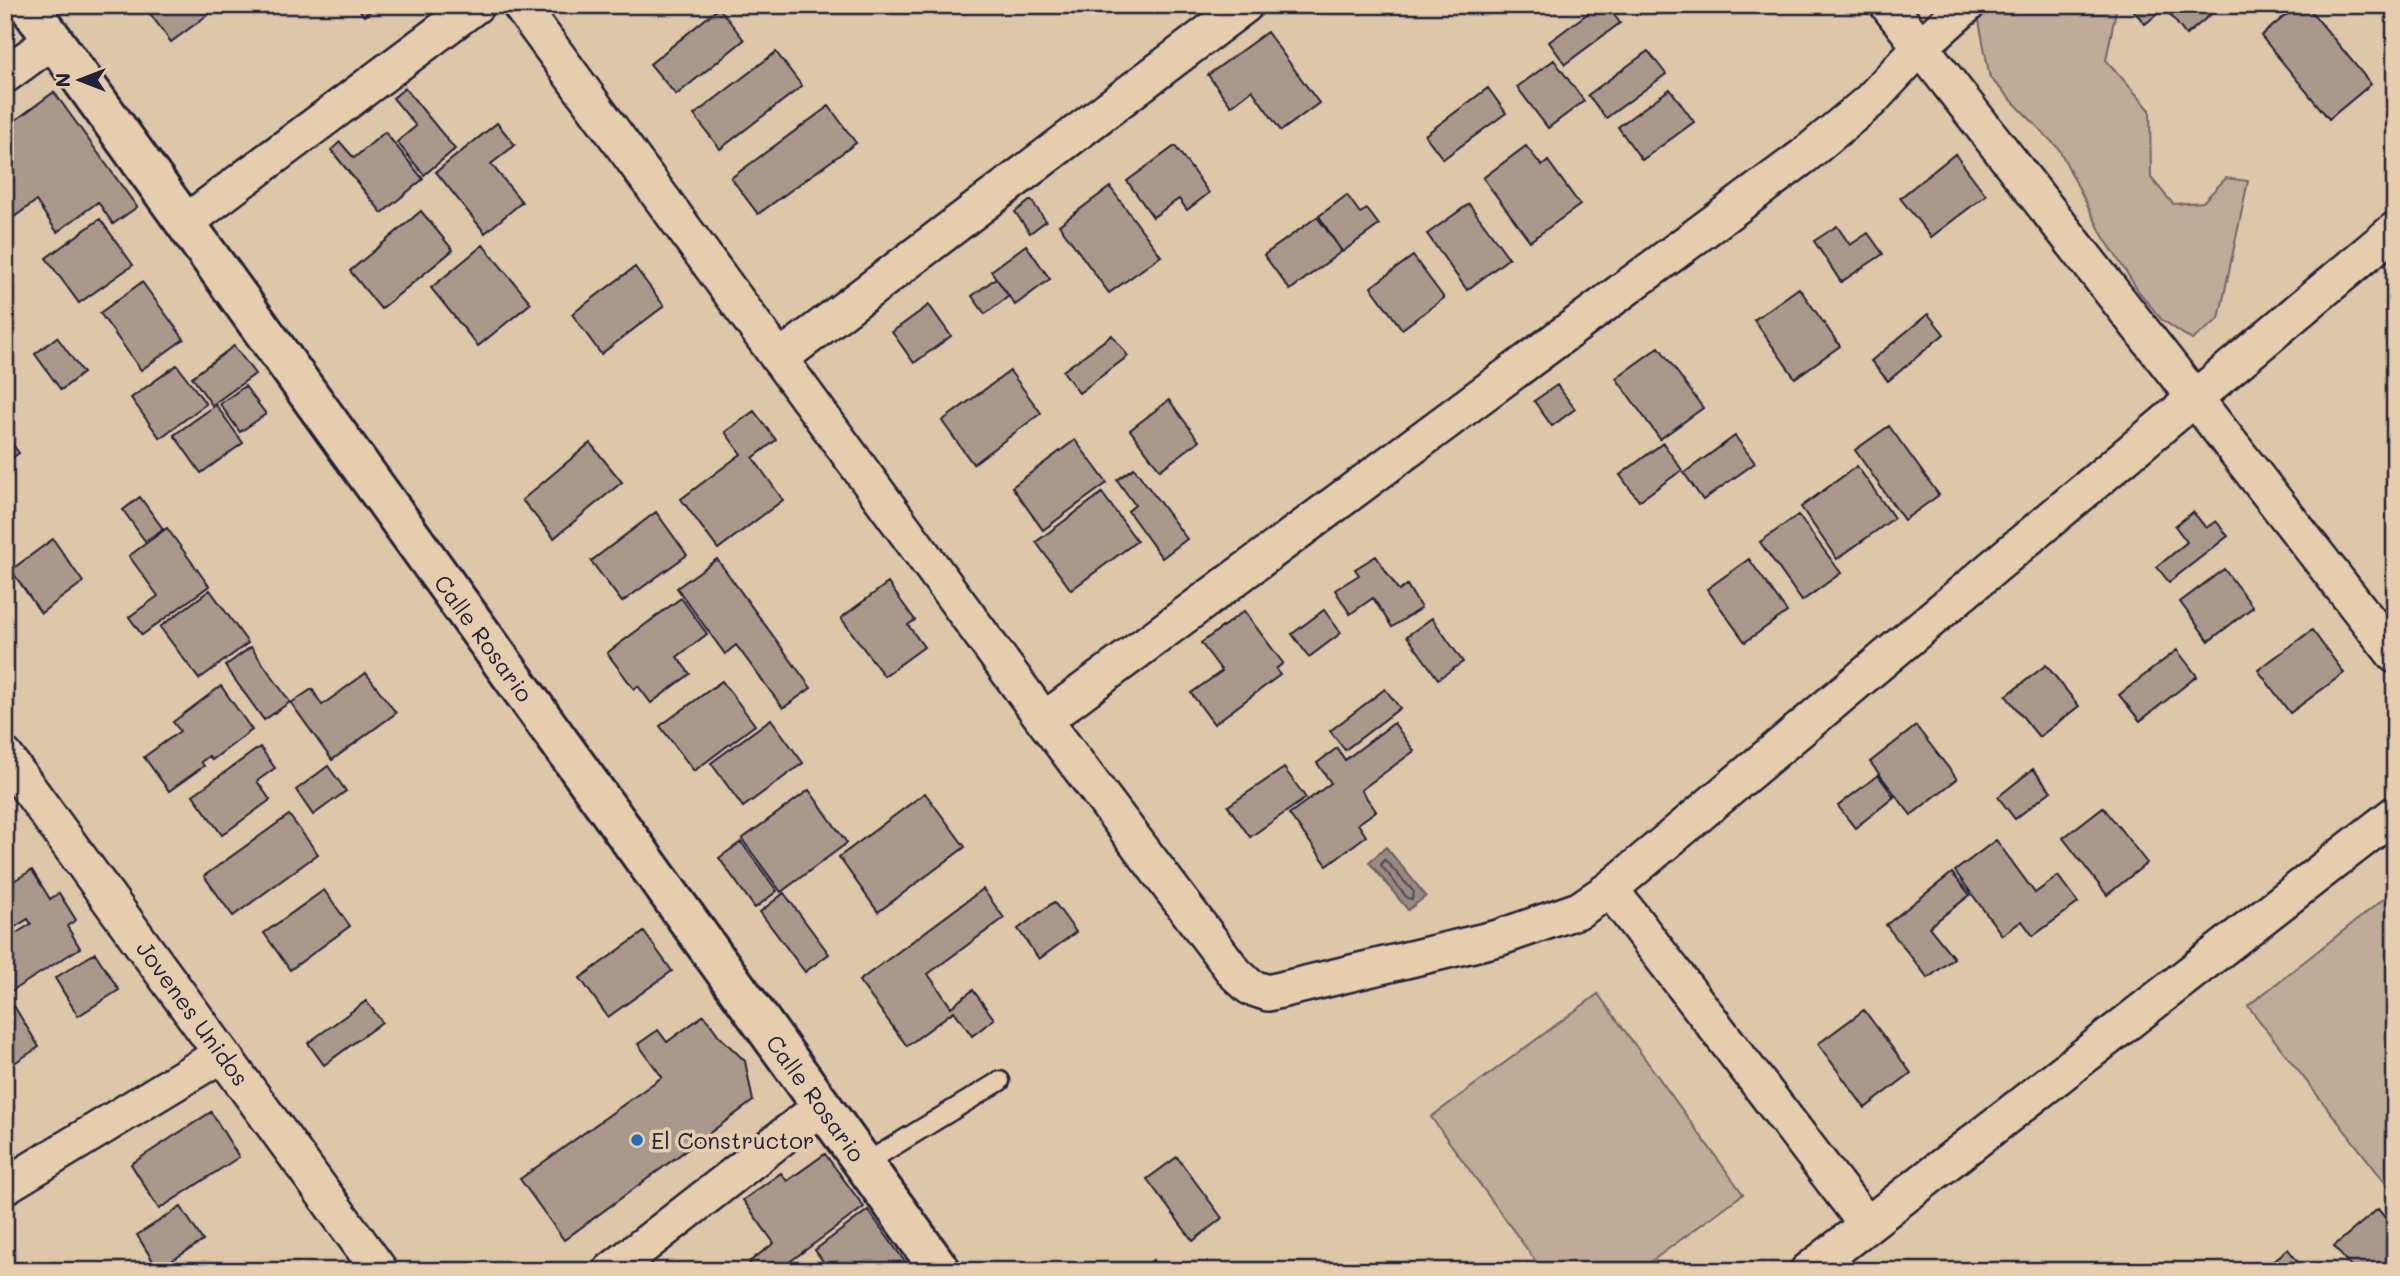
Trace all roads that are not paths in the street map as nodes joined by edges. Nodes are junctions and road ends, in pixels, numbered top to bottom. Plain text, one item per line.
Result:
1 (28, 5) edge
2 (476, 5) edge
3 (520, 5) edge
4 (1245, 5) edge
5 (1888, 5) edge
6 (1968, 5) edge
7 (54, 40) junction
8 (1921, 46) junction
9 (5, 75) edge
10 (185, 223) junction
11 (2395, 230) edge
12 (779, 359) junction
13 (2194, 398) junction
14 (2395, 655) edge
15 (1044, 720) junction
16 (5, 755) edge
17 (2395, 814) edge
18 (1610, 889) junction
19 (222, 1054) junction
20 (1000, 1081) dead end
21 (822, 1106) junction
22 (864, 1164) junction
23 (5, 1186) edge
24 (1867, 1225) junction
25 (380, 1271) edge
26 (611, 1271) edge
27 (941, 1271) edge
28 (1808, 1271) edge

1 - 7 main road, Calle Rosario
2 - 10 street
3 - 12 street
4 - 12 street
5 - 8 street
6 - 8 street
7 - 9 street
7 - 10 main road, Calle Rosario
8 - 13 street
8 - 15 street
10 - 21 main road, Calle Rosario
11 - 13 street
12 - 15 street
13 - 14 street
13 - 18 street
15 - 18 street
16 - 19 street, Jovenes Unidos
17 - 24 street
18 - 24 street
19 - 23 street
19 - 25 street, Jovenes Unidos
20 - 22 lane
21 - 22 main road, Calle Rosario
21 - 26 street
22 - 27 main road, Calle Rosario
24 - 28 street

